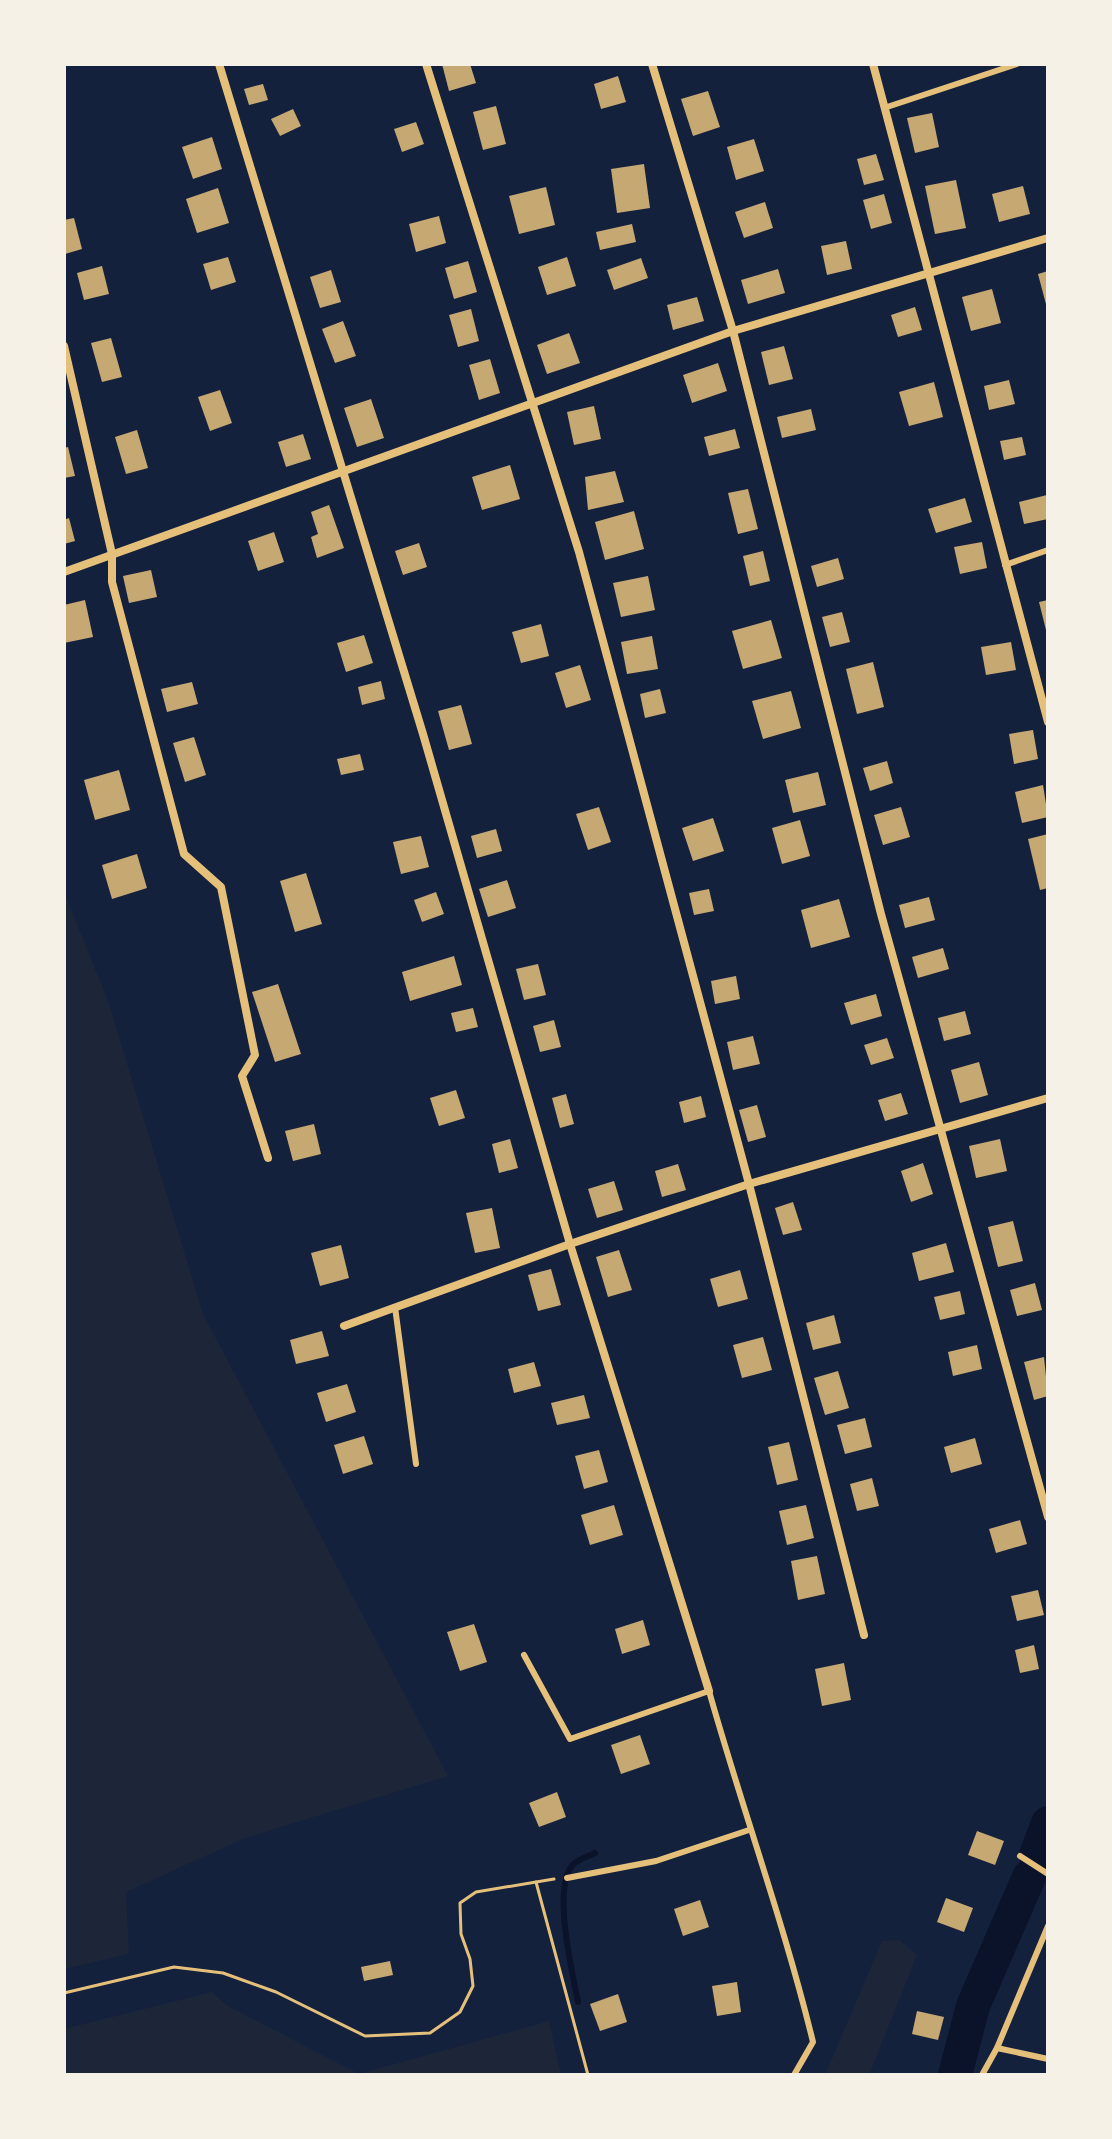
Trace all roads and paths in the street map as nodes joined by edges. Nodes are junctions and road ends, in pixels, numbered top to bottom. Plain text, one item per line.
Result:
1 (219, 64) edge
2 (426, 64) edge
3 (652, 64) edge
4 (873, 64) edge
5 (1017, 64) edge
6 (884, 108) junction
7 (1048, 238) edge
8 (928, 274) junction
9 (733, 331) junction
10 (64, 346) edge
11 (534, 400) junction
12 (341, 471) junction
13 (1048, 550) edge
14 (112, 554) junction
15 (1005, 565) junction
16 (64, 572) edge
17 (1048, 722) edge
18 (1048, 1098) edge
19 (943, 1127) junction
20 (268, 1158) dead end
21 (749, 1184) junction
22 (570, 1244) junction
23 (395, 1307) junction
24 (344, 1326) dead end
25 (416, 1464) dead end
26 (1048, 1517) edge
27 (864, 1635) dead end
28 (524, 1655) dead end
29 (709, 1691) junction
30 (749, 1830) junction
31 (1020, 1856) dead end
32 (1048, 1874) edge
33 (567, 1878) joint
34 (536, 1882) junction
35 (1048, 1926) edge
36 (64, 1993) edge
37 (997, 2048) junction
38 (1048, 2059) edge
39 (587, 2072) edge
40 (794, 2075) edge
41 (982, 2075) edge

1 - 12 street
2 - 11 street
3 - 9 street
4 - 6 street
5 - 6 lane
6 - 8 street
7 - 8 street
8 - 9 street
8 - 15 street
9 - 11 street
9 - 19 street
10 - 14 street
11 - 12 street
11 - 21 street
12 - 14 street
12 - 22 street
13 - 15 lane
14 - 16 street
14 - 20 street
15 - 17 street
18 - 19 street
19 - 21 street
19 - 26 street
21 - 22 street
21 - 27 street
22 - 23 street
22 - 29 street
23 - 24 street
23 - 25 lane
28 - 29 lane
29 - 30 lane
30 - 33 lane
30 - 40 lane
31 - 32 lane
33 - 34 path
34 - 36 path
34 - 39 path
35 - 37 lane
37 - 38 lane
37 - 41 lane

